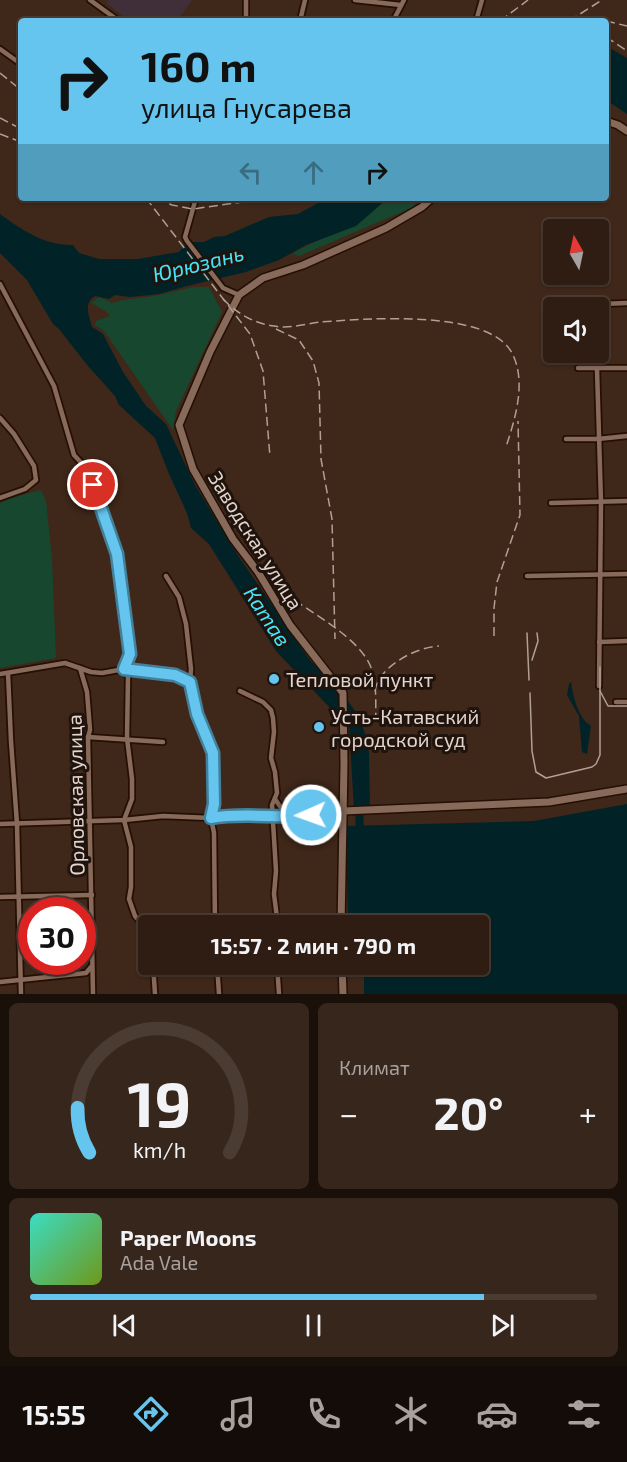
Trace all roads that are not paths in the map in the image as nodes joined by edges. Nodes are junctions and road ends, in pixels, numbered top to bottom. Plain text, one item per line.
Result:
1 (90, 0) edge
2 (246, 0) edge
3 (305, 0) edge
4 (355, 0) edge
5 (482, 0) edge
6 (403, 2) edge
7 (115, 18) edge
8 (246, 18) edge
9 (301, 18) edge
10 (395, 18) edge
11 (477, 18) edge
12 (0, 49) edge
13 (18, 62) edge
14 (609, 122) edge
15 (627, 131) edge
16 (195, 201) edge
17 (429, 201) edge
18 (0, 284) edge
19 (239, 295) junction
20 (627, 303) edge
21 (609, 304) edge
22 (578, 368) dead end
23 (627, 368) edge
24 (597, 369) junction
25 (0, 418) edge
26 (627, 436) edge
27 (566, 439) dead end
28 (598, 439) junction
29 (0, 498) edge
30 (627, 501) edge
31 (601, 502) junction
32 (551, 503) dead end
33 (600, 574) junction
34 (627, 574) edge
35 (166, 576) dead end
36 (527, 576) dead end
37 (627, 641) edge
38 (599, 642) junction
39 (80, 668) junction
40 (124, 669) junction
41 (8, 673) junction
42 (0, 674) edge
43 (190, 682) junction
44 (599, 686) dead end
45 (240, 691) dead end
46 (616, 702) dead end
47 (627, 702) edge
48 (88, 736) junction
49 (127, 738) junction
50 (163, 742) dead end
51 (627, 789) edge
52 (275, 799) junction
53 (343, 811) junction
54 (273, 815) junction
55 (211, 818) junction
56 (288, 818) junction
57 (124, 820) junction
58 (88, 821) junction
59 (0, 824) edge
60 (17, 824) junction
61 (92, 895) joint
62 (0, 897) edge
63 (20, 897) edge
64 (24, 897) edge
65 (18, 898) edge
66 (215, 915) edge
67 (277, 915) edge
68 (341, 915) edge
69 (138, 919) edge
70 (21, 975) edge
71 (67, 975) edge
72 (92, 975) edge
73 (154, 975) edge
74 (218, 975) edge
75 (278, 975) edge
76 (342, 975) edge
77 (21, 980) junction
78 (0, 982) edge
79 (21, 994) edge
80 (93, 994) edge
81 (155, 994) edge
82 (219, 994) edge
83 (279, 994) edge
84 (343, 994) edge

1 - 7 street
2 - 8 street
3 - 9 street
4 - 6 street
5 - 11 street
6 - 10 street
12 - 13 street
14 - 15 street
16 - 19 street
17 - 19 street, Заводская улица
18 - 40 street
19 - 53 street, Заводская улица
20 - 21 street
22 - 24 street
23 - 24 street
24 - 28 street
25 - 29 street
26 - 28 street
27 - 28 street
28 - 31 street
30 - 31 street
31 - 32 street
31 - 33 street
33 - 34 street
33 - 36 street
33 - 38 street
35 - 43 street
37 - 38 street
38 - 44 street
39 - 40 street
39 - 41 street
39 - 48 street, Орловская улица
40 - 43 street
40 - 49 street
41 - 42 street
41 - 60 street
43 - 55 street
45 - 52 street
46 - 47 street
48 - 49 street
48 - 58 street, Орловская улица
49 - 50 street
49 - 57 street
51 - 53 street
52 - 54 street
52 - 56 street
53 - 56 street
53 - 68 street
54 - 55 street
54 - 56 street
54 - 67 street
55 - 57 street
55 - 66 street
57 - 58 street
57 - 69 street
58 - 60 street
58 - 61 street, Орловская улица
59 - 60 street
60 - 63 street
61 - 64 street
62 - 65 street
70 - 77 street
71 - 77 street
72 - 80 street, Орловская улица
73 - 81 street
74 - 82 street
75 - 83 street
76 - 84 street
77 - 78 street
77 - 79 street

